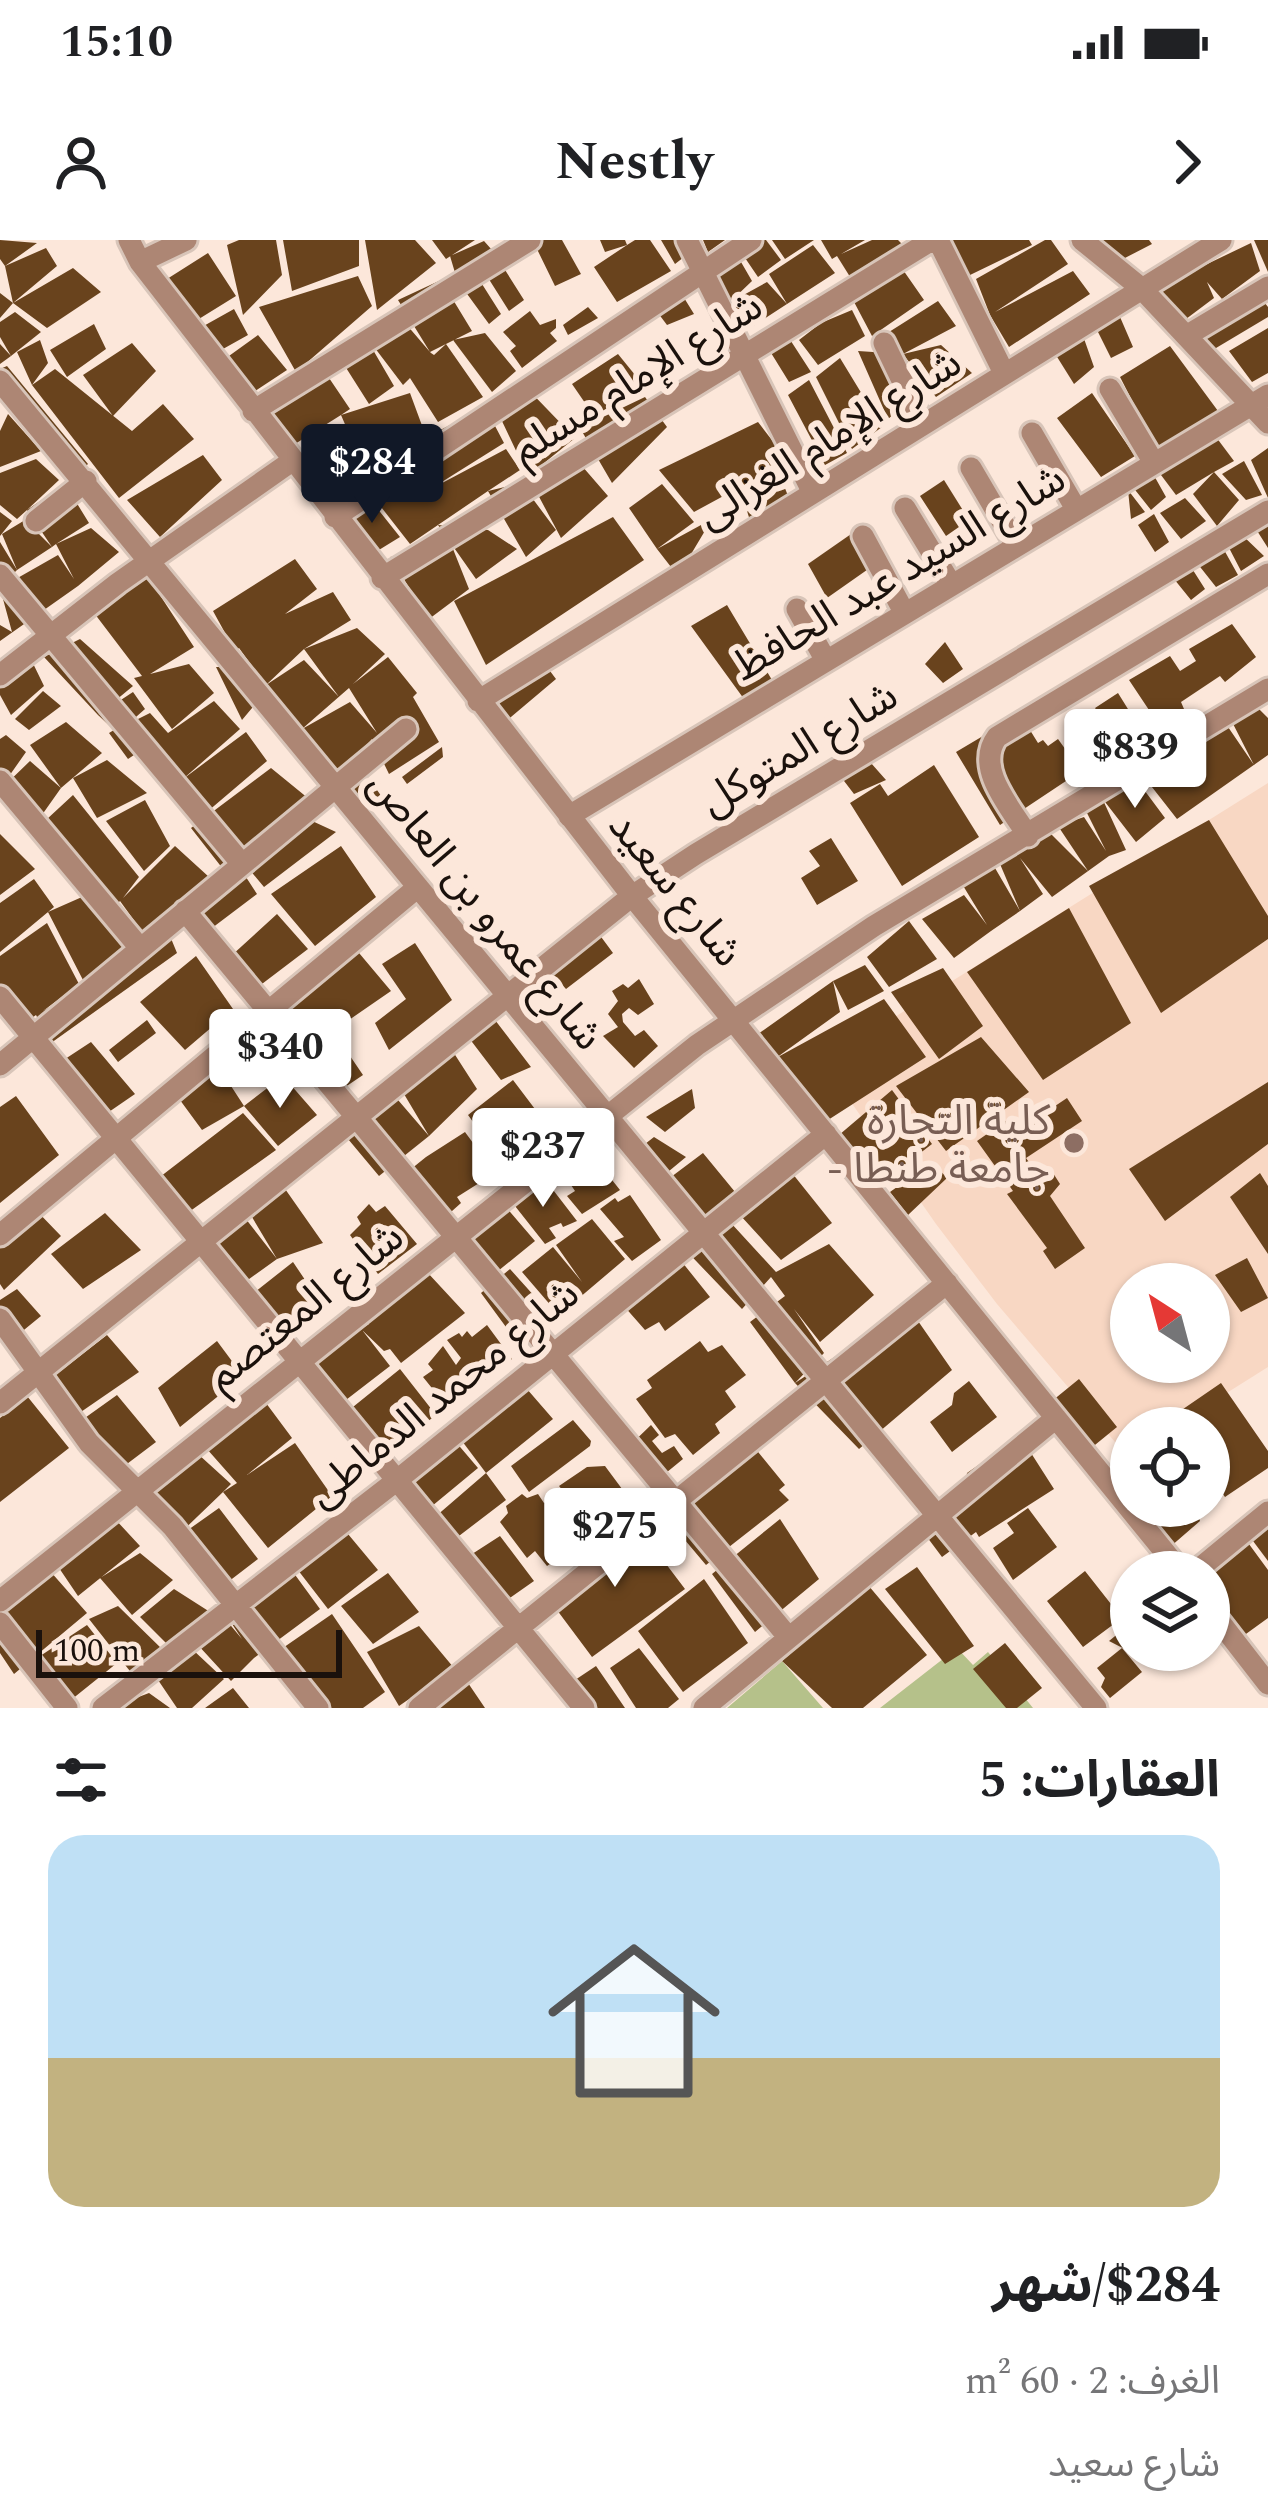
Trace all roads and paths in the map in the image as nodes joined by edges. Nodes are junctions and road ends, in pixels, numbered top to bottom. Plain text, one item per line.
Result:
1 (186, 240) edge
2 (530, 240) edge
3 (687, 240) edge
4 (751, 240) edge
5 (935, 240) edge
6 (1082, 240) edge
7 (1220, 240) edge
8 (129, 247) edge
9 (703, 272) junction
10 (1268, 286) edge
11 (1141, 288) junction
12 (1186, 336) junction
13 (884, 343) dead end
14 (744, 355) junction
15 (1004, 374) junction
16 (0, 381) edge
17 (1110, 389) dead end
18 (1260, 400) edge
19 (253, 410) junction
20 (1268, 423) edge
21 (922, 424) junction
22 (1031, 433) dead end
23 (292, 461) junction
24 (1154, 463) junction
25 (971, 468) dead end
26 (86, 481) junction
27 (812, 493) junction
28 (905, 508) dead end
29 (1076, 509) junction
30 (1268, 511) edge
31 (335, 517) junction
32 (36, 521) dead end
33 (863, 536) dead end
34 (1016, 545) junction
35 (150, 560) junction
36 (1268, 574) edge
37 (0, 575) edge
38 (382, 578) junction
39 (951, 584) junction
40 (797, 609) dead end
41 (904, 612) junction
42 (50, 635) junction
43 (825, 659) junction
44 (0, 675) edge
45 (1268, 689) edge
46 (478, 701) junction
47 (406, 729) dead end
48 (0, 781) edge
49 (337, 787) junction
50 (569, 816) junction
51 (1028, 836) junction
52 (242, 864) junction
53 (418, 886) junction
54 (632, 896) junction
55 (185, 911) junction
56 (140, 948) junction
57 (506, 994) junction
58 (0, 997) edge
59 (268, 1011) junction
60 (733, 1019) junction
61 (33, 1037) junction
62 (0, 1065) edge
63 (605, 1115) junction
64 (355, 1116) junction
65 (826, 1134) junction
66 (116, 1138) junction
67 (705, 1231) junction
68 (0, 1235) edge
69 (454, 1235) junction
70 (200, 1241) junction
71 (947, 1283) junction
72 (0, 1319) edge
73 (553, 1354) junction
74 (298, 1360) junction
75 (39, 1372) junction
76 (828, 1379) junction
77 (0, 1403) edge
78 (1056, 1418) junction
79 (396, 1481) junction
80 (136, 1491) junction
81 (675, 1502) junction
82 (1268, 1512) edge
83 (938, 1514) junction
84 (1164, 1551) edge
85 (1221, 1551) edge
86 (0, 1600) edge
87 (235, 1605) junction
88 (0, 1623) edge
89 (518, 1628) junction
90 (1230, 1635) edge
91 (789, 1638) junction
92 (1268, 1684) edge
93 (67, 1708) edge
94 (104, 1708) edge
95 (317, 1708) edge
96 (419, 1708) edge
97 (584, 1708) edge
98 (704, 1708) edge
99 (1096, 1708) edge

1 - 8 street
2 - 19 street
3 - 9 street
4 - 9 street
5 - 14 street, شارع الإمام مسلم
5 - 15 street
6 - 11 street
7 - 11 street, شارع الإمام الغزالى
8 - 19 street, شارع سعيد
9 - 14 street
9 - 31 street
10 - 12 street
11 - 12 street
11 - 15 street, شارع الإمام الغزالى
12 - 18 street
13 - 21 street
14 - 27 street
14 - 38 street, شارع الإمام مسلم
15 - 21 street, شارع الإمام الغزالى
16 - 26 street, شارع عمرو بن العاص
17 - 24 street
18 - 20 street
18 - 24 street, شارع السيد عبد الحافظ
19 - 23 street, شارع سعيد
21 - 27 street, شارع الإمام الغزالى
22 - 29 street
23 - 31 street, شارع سعيد
23 - 35 street
24 - 29 street, شارع السيد عبد الحافظ
25 - 34 street
26 - 32 street
26 - 35 street, شارع عمرو بن العاص
27 - 46 street, شارع الإمام الغزالى
28 - 39 street
29 - 34 street, شارع السيد عبد الحافظ
30 - 54 street, شارع المتوكل
31 - 38 street, شارع سعيد
33 - 41 street
34 - 39 street, شارع السيد عبد الحافظ
35 - 42 street
35 - 49 street, شارع عمرو بن العاص
36 - 51 street
37 - 42 street
38 - 46 street, شارع سعيد
39 - 41 street, شارع السيد عبد الحافظ
40 - 43 street
41 - 43 street, شارع السيد عبد الحافظ
42 - 44 street
42 - 52 street
43 - 50 street, شارع السيد عبد الحافظ
45 - 51 street, شارع المعتصم
46 - 50 street, شارع سعيد
47 - 49 street
48 - 56 street
49 - 52 street
49 - 53 street, شارع عمرو بن العاص
50 - 54 street, شارع سعيد
51 - 60 street, شارع المعتصم
52 - 55 street
53 - 57 street, شارع عمرو بن العاص
53 - 59 street
54 - 57 street, شارع المتوكل
54 - 60 street, شارع سعيد
55 - 56 street
55 - 59 street
56 - 61 street
57 - 63 street, شارع عمرو بن العاص
57 - 64 street, شارع المتوكل
58 - 61 street
59 - 64 street
59 - 66 street
60 - 63 street, شارع المعتصم
60 - 65 street, شارع سعيد
61 - 62 street
61 - 66 street
63 - 67 street, شارع عمرو بن العاص
63 - 69 street, شارع المعتصم
64 - 69 street
64 - 70 street, شارع المتوكل
65 - 67 street, شارع محمد الدماطى
65 - 71 street, شارع سعيد
66 - 68 street
66 - 70 street
67 - 73 street, شارع محمد الدماطى
67 - 76 street, شارع عمرو بن العاص
69 - 73 street
69 - 74 street, شارع المعتصم
70 - 74 street
70 - 75 street, شارع المتوكل
71 - 76 street
71 - 78 street, شارع سعيد
72 - 75 street
73 - 79 street, شارع محمد الدماطى
73 - 81 street
74 - 79 street
74 - 80 street, شارع المعتصم
75 - 77 street, شارع المتوكل
75 - 80 street
76 - 81 street
76 - 83 street, شارع عمرو بن العاص
78 - 83 street
78 - 84 street, شارع سعيد
79 - 87 street, شارع محمد الدماطى
79 - 89 street
80 - 86 street, شارع المعتصم
80 - 87 street
81 - 89 street
81 - 91 street
82 - 85 street
83 - 91 street
83 - 99 street, شارع عمرو بن العاص
87 - 94 street, شارع محمد الدماطى
87 - 95 street
88 - 93 street
89 - 96 street
89 - 97 street
90 - 92 street
91 - 98 street

